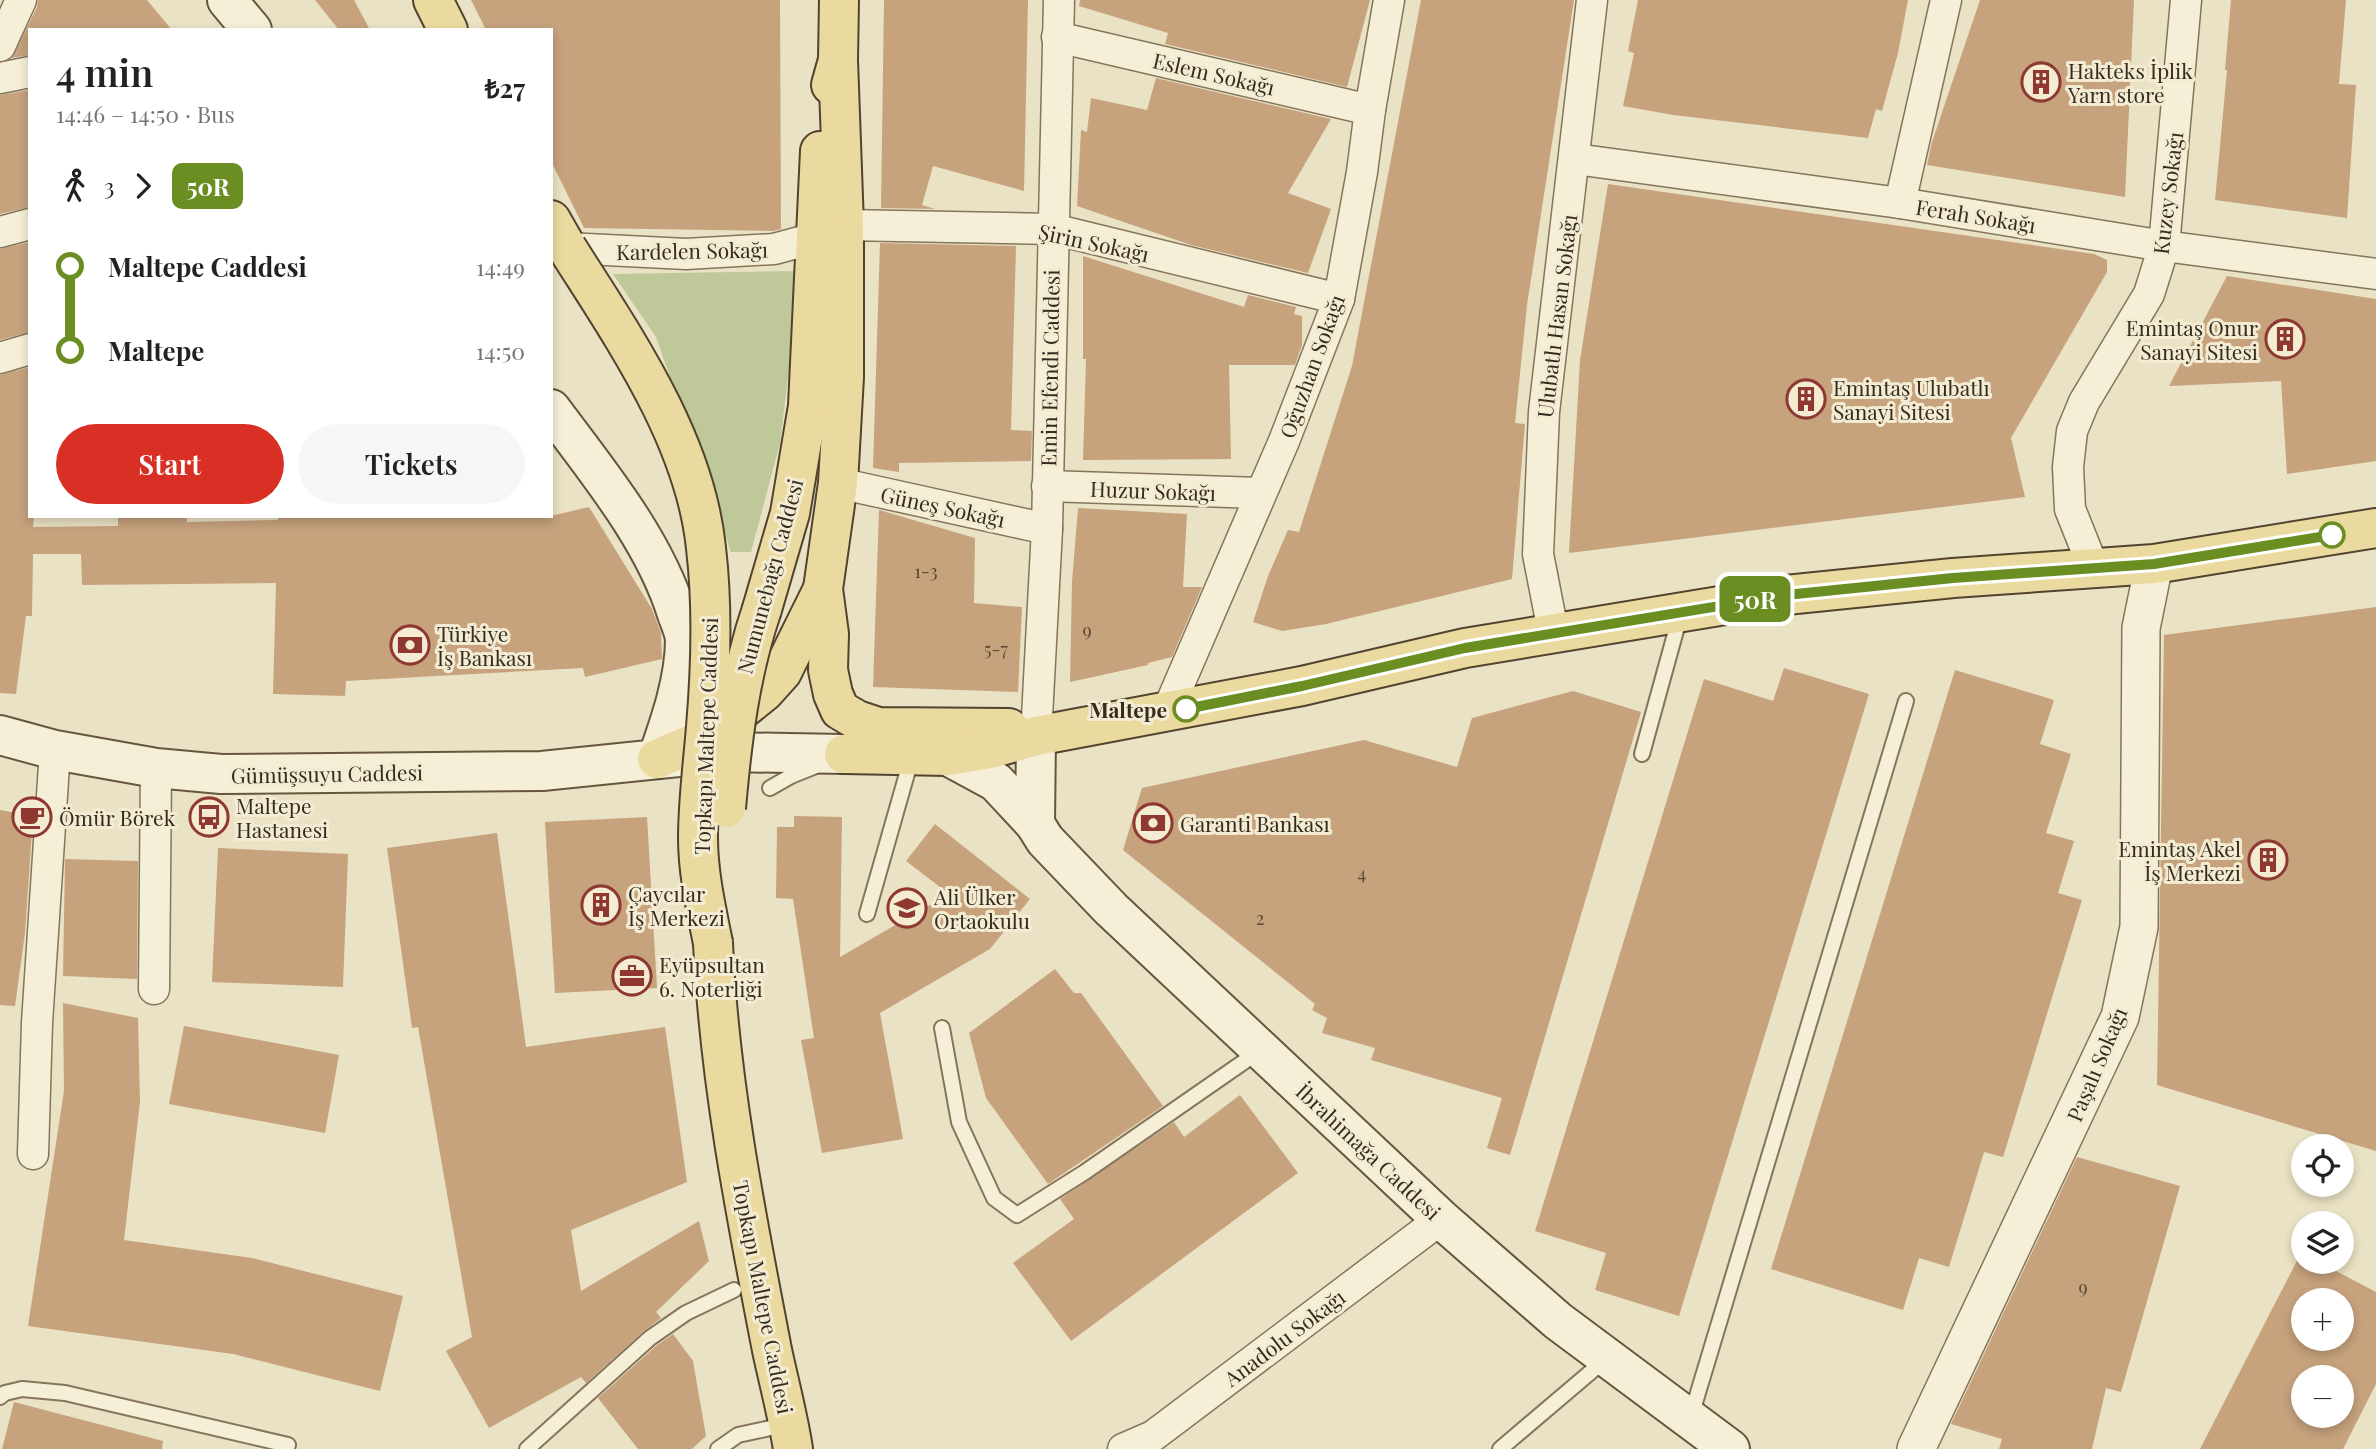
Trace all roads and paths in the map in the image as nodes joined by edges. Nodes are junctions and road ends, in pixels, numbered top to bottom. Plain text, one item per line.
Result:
1 (21, 0) edge
2 (433, 0) edge
3 (839, 0) edge
4 (1059, 0) edge
5 (1389, 0) edge
6 (1592, 0) edge
7 (1946, 0) edge
8 (2186, 0) edge
9 (447, 28) edge
10 (1057, 37) junction
11 (0, 46) edge
12 (28, 72) edge
13 (0, 78) edge
14 (1370, 110) junction
15 (1575, 159) junction
16 (1900, 203) junction
17 (28, 225) edge
18 (1052, 229) junction
19 (0, 232) edge
20 (829, 232) junction
21 (559, 234) edge
22 (2164, 246) junction
23 (2376, 274) edge
24 (1339, 299) junction
25 (28, 350) edge
26 (0, 358) edge
27 (553, 412) edge
28 (838, 483) junction
29 (1047, 486) junction
30 (1260, 493) junction
31 (2376, 528) edge
32 (1047, 529) junction
33 (2154, 564) junction
34 (2094, 569) junction
35 (822, 589) junction
36 (1681, 611) junction
37 (1553, 631) junction
38 (1906, 701) dead end
39 (1167, 712) junction
40 (0, 735) edge
41 (1036, 736) junction
42 (55, 750) junction
43 (844, 754) junction
44 (1642, 754) dead end
45 (930, 756) junction
46 (657, 759) junction
47 (156, 768) junction
48 (770, 788) dead end
49 (1035, 824) junction
50 (867, 914) dead end
51 (713, 943) junction
52 (154, 989) dead end
53 (942, 1028) dead end
54 (1261, 1050) junction
55 (33, 1154) dead end
56 (1441, 1219) junction
57 (746, 1285) junction
58 (1607, 1358) junction
59 (0, 1397) edge
60 (1690, 1420) junction
61 (791, 1436) edge
62 (288, 1445) dead end
63 (527, 1449) edge
64 (718, 1449) edge
65 (1123, 1449) edge
66 (1500, 1449) edge
67 (1731, 1449) edge
68 (1916, 1449) edge

1 - 11 street
2 - 9 main road
3 - 20 main road, Numunebağı Caddesi
4 - 10 street, Emin Efendi Caddesi
5 - 14 street, Oğuzhan Sokağı
6 - 15 street, Ulubatlı Hasan Sokağı
7 - 16 street
8 - 22 street, Kuzey Sokağı
10 - 14 street, Eslem Sokağı
10 - 18 street, Emin Efendi Caddesi
12 - 13 street
14 - 24 street, Oğuzhan Sokağı
15 - 16 street, Ferah Sokağı
15 - 37 street, Ulubatlı Hasan Sokağı
16 - 22 street, Ferah Sokağı
17 - 19 street
18 - 20 street, Şirin Sokağı
18 - 24 street, Şirin Sokağı
18 - 29 street, Emin Efendi Caddesi
20 - 21 street, Kardelen Sokağı
20 - 28 main road
20 - 51 main road, Numunebağı Caddesi, bridge
21 - 51 main road, Topkapı Maltepe Caddesi, bridge
22 - 23 street, Ferah Sokağı
22 - 34 street, Kuzey Sokağı
24 - 30 street, Oğuzhan Sokağı
25 - 26 street
27 - 46 main road
28 - 32 street, Güneş Sokağı
28 - 35 main road
29 - 30 street, Huzur Sokağı
29 - 32 street, Emin Efendi Caddesi
30 - 39 street, Oğuzhan Sokağı
31 - 33 main road
32 - 41 street, Emin Efendi Caddesi
33 - 34 main road
33 - 68 street, Paşalı Sokağı
34 - 36 main road
35 - 41 main road
35 - 46 main road
36 - 37 main road
36 - 44 lane
37 - 39 main road
38 - 60 lane
39 - 41 main road
40 - 42 main road, Gümüşsuyu Caddesi
41 - 45 main road
41 - 49 main road
42 - 47 main road, Gümüşsuyu Caddesi
42 - 55 street
43 - 45 main road
43 - 46 main road, Gümüşsuyu Caddesi
43 - 48 lane
45 - 49 main road, İbrahimağa Caddesi
45 - 50 lane
46 - 47 main road, Gümüşsuyu Caddesi
47 - 52 street
49 - 54 main road, İbrahimağa Caddesi
51 - 57 main road, Topkapı Maltepe Caddesi
53 - 54 lane
54 - 56 main road, İbrahimağa Caddesi
56 - 58 main road, İbrahimağa Caddesi
56 - 65 street, Anadolu Sokağı
57 - 61 main road, Topkapı Maltepe Caddesi
57 - 63 lane
58 - 60 main road, İbrahimağa Caddesi
58 - 66 lane
59 - 62 lane
60 - 67 main road, İbrahimağa Caddesi
61 - 64 lane

